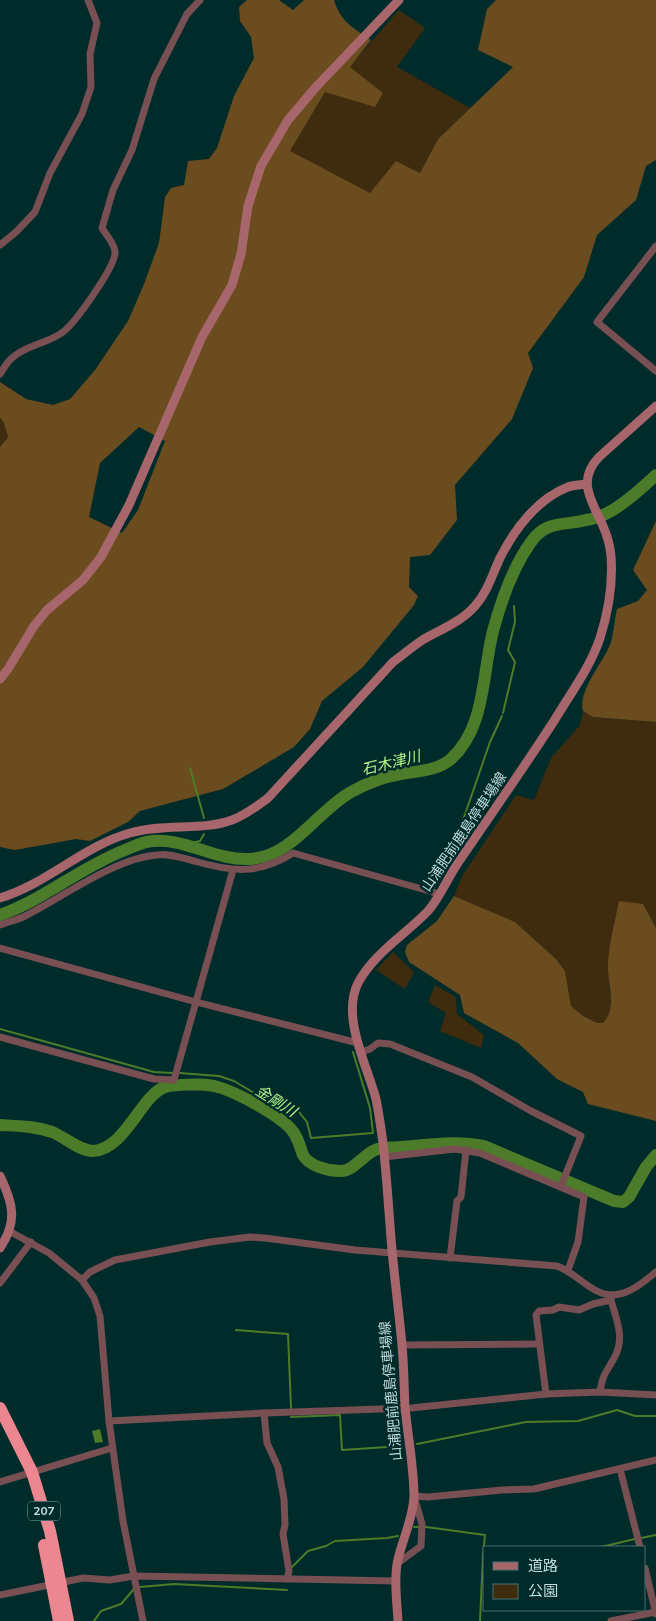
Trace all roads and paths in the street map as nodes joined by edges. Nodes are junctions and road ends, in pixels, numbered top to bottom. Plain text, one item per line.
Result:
1 (88, 0) edge
2 (200, 0) edge
3 (399, 0) edge
4 (0, 245) edge
5 (656, 246) edge
6 (656, 371) edge
7 (0, 374) edge
8 (656, 406) edge
9 (587, 484) junction
10 (4, 669) edge
11 (0, 679) edge
12 (233, 870) junction
13 (439, 896) junction
14 (0, 898) edge
15 (0, 925) edge
16 (0, 948) edge
17 (196, 1002) junction
18 (0, 1037) edge
19 (360, 1048) junction
20 (466, 1150) junction
21 (384, 1157) junction
22 (0, 1176) edge
23 (561, 1186) junction
24 (9, 1231) junction
25 (31, 1242) junction
26 (0, 1248) edge
27 (392, 1252) junction
28 (450, 1258) junction
29 (568, 1270) junction
30 (656, 1272) edge
31 (82, 1280) junction
32 (0, 1283) edge
33 (611, 1298) junction
34 (538, 1344) junction
35 (402, 1345) junction
36 (600, 1392) junction
37 (546, 1394) junction
38 (656, 1395) edge
39 (0, 1408) edge
40 (405, 1408) junction
41 (264, 1413) junction
42 (109, 1421) junction
43 (0, 1422) edge
44 (112, 1448) junction
45 (656, 1460) edge
46 (620, 1469) junction
47 (28, 1474) junction
48 (0, 1482) edge
49 (414, 1496) junction
50 (640, 1546) edge
51 (398, 1563) junction
52 (646, 1572) edge
53 (134, 1576) junction
54 (288, 1579) junction
55 (396, 1581) junction
56 (56, 1583) junction
57 (0, 1595) edge
58 (656, 1613) edge
59 (59, 1621) edge
60 (68, 1621) edge
61 (144, 1621) edge
62 (398, 1621) edge
63 (611, 1621) edge

1 - 4 street
2 - 7 street
3 - 10 street
5 - 6 street
8 - 9 street
9 - 13 street, 山浦肥前鹿島停車場線
9 - 14 street
10 - 11 street
12 - 13 street
12 - 15 street
12 - 17 street
13 - 19 street, 山浦肥前鹿島停車場線
16 - 17 street
17 - 18 street
17 - 19 street
19 - 21 street, 山浦肥前鹿島停車場線
19 - 23 street
20 - 21 street
20 - 23 street
20 - 28 street
21 - 27 street, 山浦肥前鹿島停車場線
22 - 24 street
23 - 29 street
24 - 25 street
24 - 26 street
25 - 31 street
25 - 32 street
27 - 28 street
27 - 31 street
27 - 35 street, 山浦肥前鹿島停車場線
28 - 29 street
29 - 33 street
30 - 33 street
31 - 42 street
33 - 34 street
33 - 36 street
34 - 35 street
34 - 37 street
35 - 40 street, 山浦肥前鹿島停車場線
36 - 37 street
36 - 38 street
37 - 40 street
39 - 47 highway, 207
40 - 41 street
40 - 49 street, 山浦肥前鹿島停車場線
41 - 42 street
41 - 54 street
42 - 44 street
43 - 47 highway, 207
44 - 47 street
44 - 53 street
45 - 46 street
46 - 49 street
46 - 50 street
47 - 48 street
47 - 56 highway, 207
49 - 51 street, 山浦肥前鹿島停車場線
49 - 51 street
51 - 55 street, 山浦肥前鹿島停車場線
52 - 58 street
53 - 54 street
53 - 56 street
53 - 61 street
54 - 55 street
55 - 62 street, 山浦肥前鹿島停車場線
56 - 57 street
56 - 59 highway, 207
56 - 60 highway, 207
58 - 63 street

